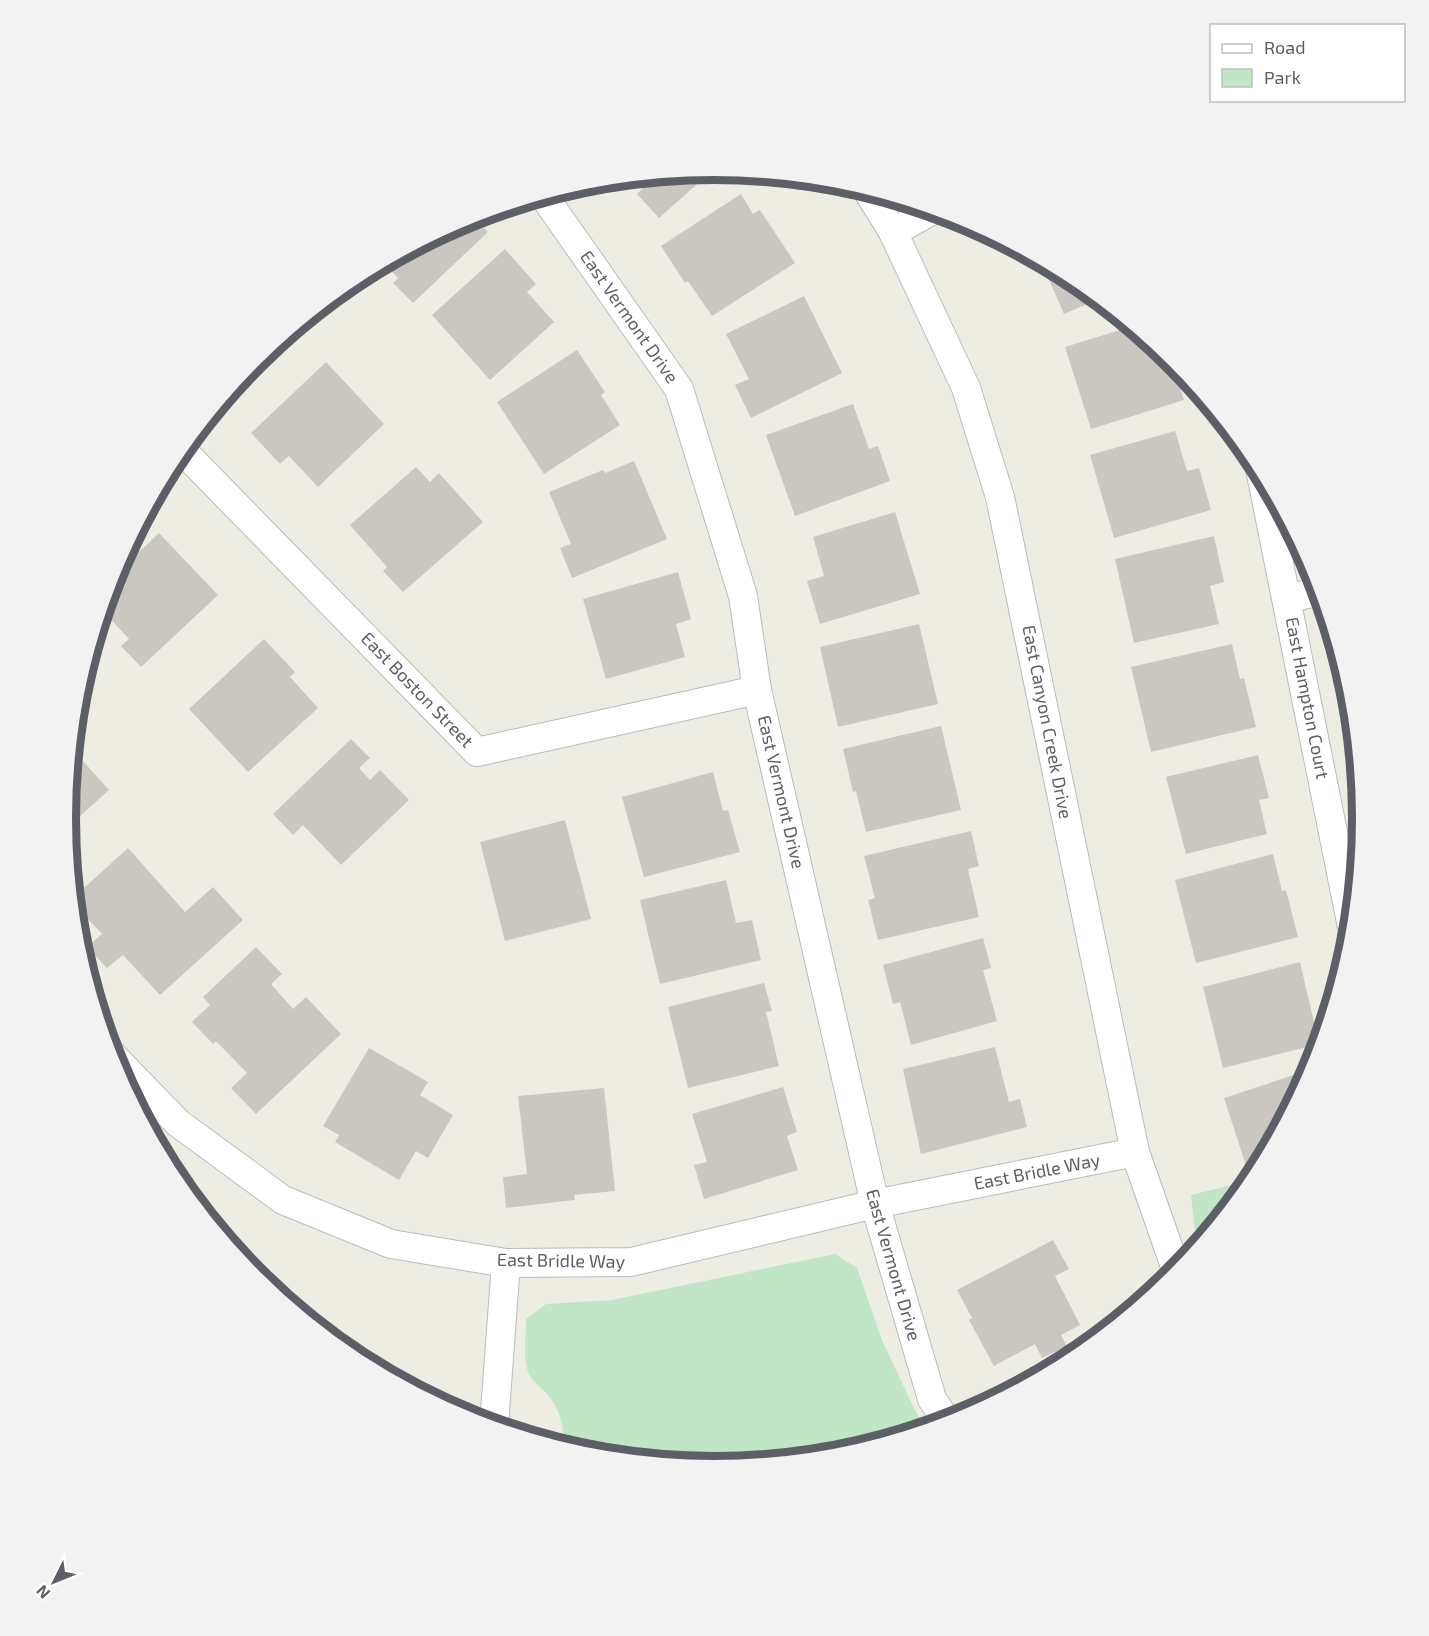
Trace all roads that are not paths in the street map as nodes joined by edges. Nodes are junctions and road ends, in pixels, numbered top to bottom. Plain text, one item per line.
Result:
1 (873, 200) edge
2 (548, 202) edge
3 (923, 215) edge
4 (892, 232) junction
5 (189, 457) edge
6 (1266, 497) edge
7 (1311, 593) edge
8 (1287, 599) junction
9 (757, 690) junction
10 (1347, 901) edge
11 (130, 1073) edge
12 (1135, 1152) junction
13 (875, 1204) junction
14 (1173, 1262) edge
15 (506, 1263) junction
16 (942, 1414) edge
17 (495, 1416) edge

1 - 4 street, East Canyon Creek Drive
2 - 9 street, East Vermont Drive
3 - 4 street
4 - 12 street, East Canyon Creek Drive
5 - 9 street, East Boston Street
6 - 8 street, East Hampton Court
7 - 8 street
8 - 10 street, East Hampton Court
9 - 13 street, East Vermont Drive
11 - 15 street, East Bridle Way
12 - 13 street, East Bridle Way
12 - 14 street, East Canyon Creek Drive
13 - 15 street, East Bridle Way
13 - 16 street, East Vermont Drive
15 - 17 street

